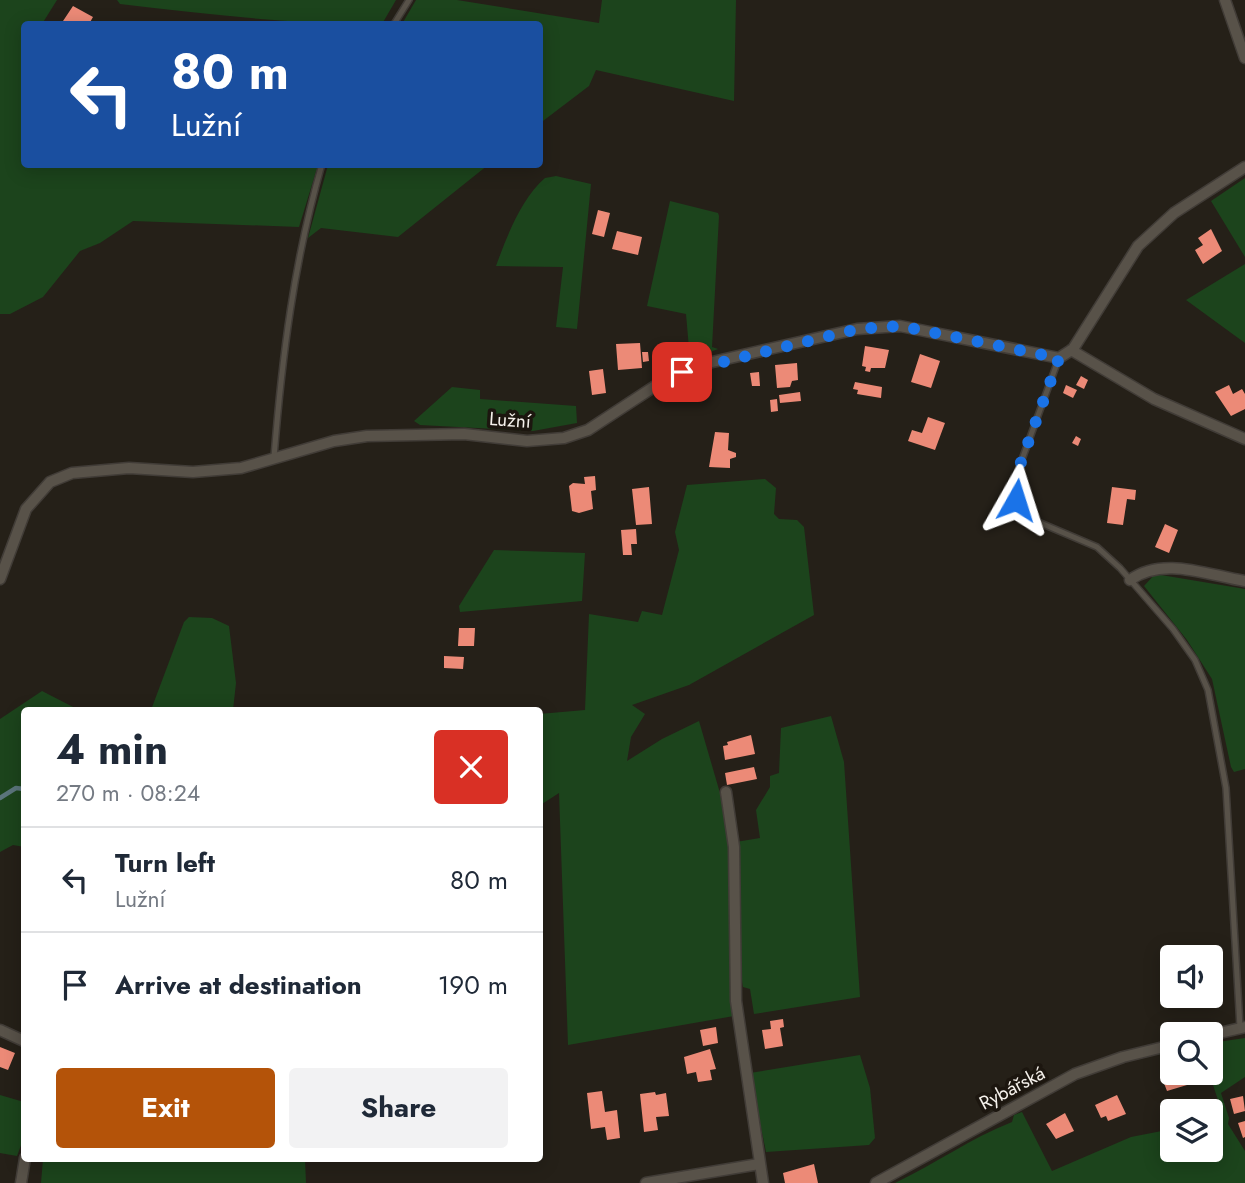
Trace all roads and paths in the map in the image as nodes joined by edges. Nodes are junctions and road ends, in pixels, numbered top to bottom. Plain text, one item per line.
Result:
1 (409, 0) edge
2 (1225, 0) edge
3 (396, 21) edge
4 (1245, 58) edge
5 (1245, 167) edge
6 (321, 168) edge
7 (1071, 350) junction
8 (1059, 358) junction
9 (1245, 439) edge
10 (274, 457) junction
11 (0, 579) edge
12 (1130, 580) junction
13 (1245, 581) edge
14 (726, 792) dead end
15 (1242, 1028) edge
16 (0, 1030) edge
17 (1223, 1032) edge
18 (21, 1040) edge
19 (1160, 1048) edge
20 (24, 1162) edge
21 (759, 1164) junction
22 (21, 1183) edge
23 (646, 1183) edge
24 (763, 1183) edge
25 (876, 1183) edge

1 - 3 lane
2 - 4 street
5 - 7 street
6 - 10 lane
7 - 8 street
7 - 9 street
8 - 10 street, Lužní
8 - 12 lane
10 - 11 street, Lužní
12 - 13 street
12 - 15 lane
14 - 21 street
15 - 17 street
16 - 18 street
19 - 25 street, Rybářská
20 - 22 street
21 - 23 street
21 - 24 street

